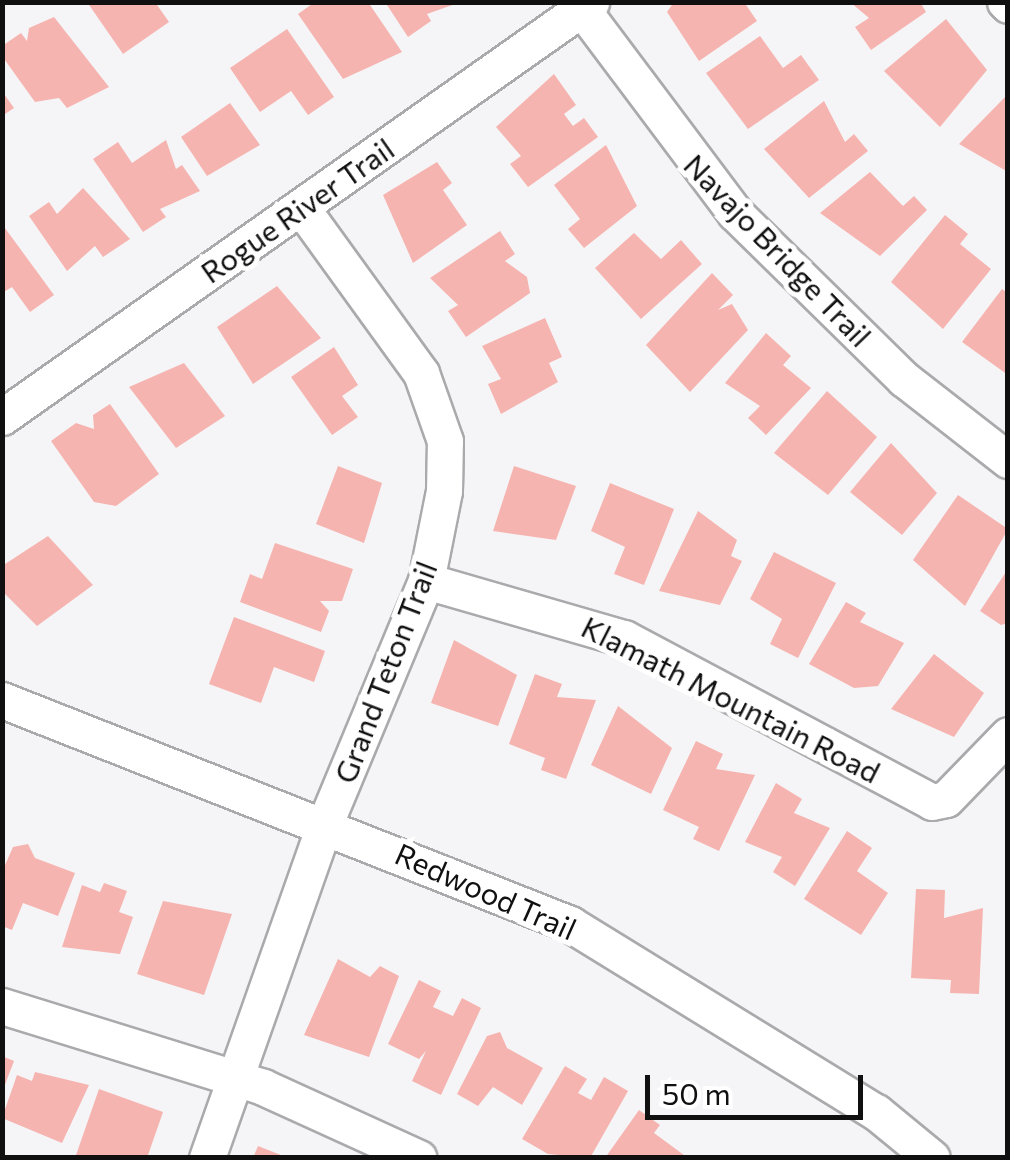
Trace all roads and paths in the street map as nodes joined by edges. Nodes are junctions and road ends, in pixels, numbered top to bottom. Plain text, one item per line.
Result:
1 (587, 6) edge
2 (301, 207) junction
3 (2, 417) edge
4 (1008, 460) edge
5 (426, 581) junction
6 (2, 700) edge
7 (1008, 734) edge
8 (326, 822) junction
9 (2, 1006) edge
10 (236, 1080) junction
11 (207, 1158) edge
12 (419, 1158) edge
13 (932, 1158) edge

1 - 2 street, Rogue River Trail
1 - 4 street, Navajo Bridge Trail
2 - 3 street, Rogue River Trail
2 - 5 street, Grand Teton Trail
5 - 7 street, Klamath Mountain Road
5 - 8 street, Grand Teton Trail
6 - 8 street, Redwood Trail
8 - 10 street, Grand Teton Trail
8 - 13 street, Redwood Trail
9 - 10 street
10 - 11 street, Grand Teton Trail
10 - 12 street

